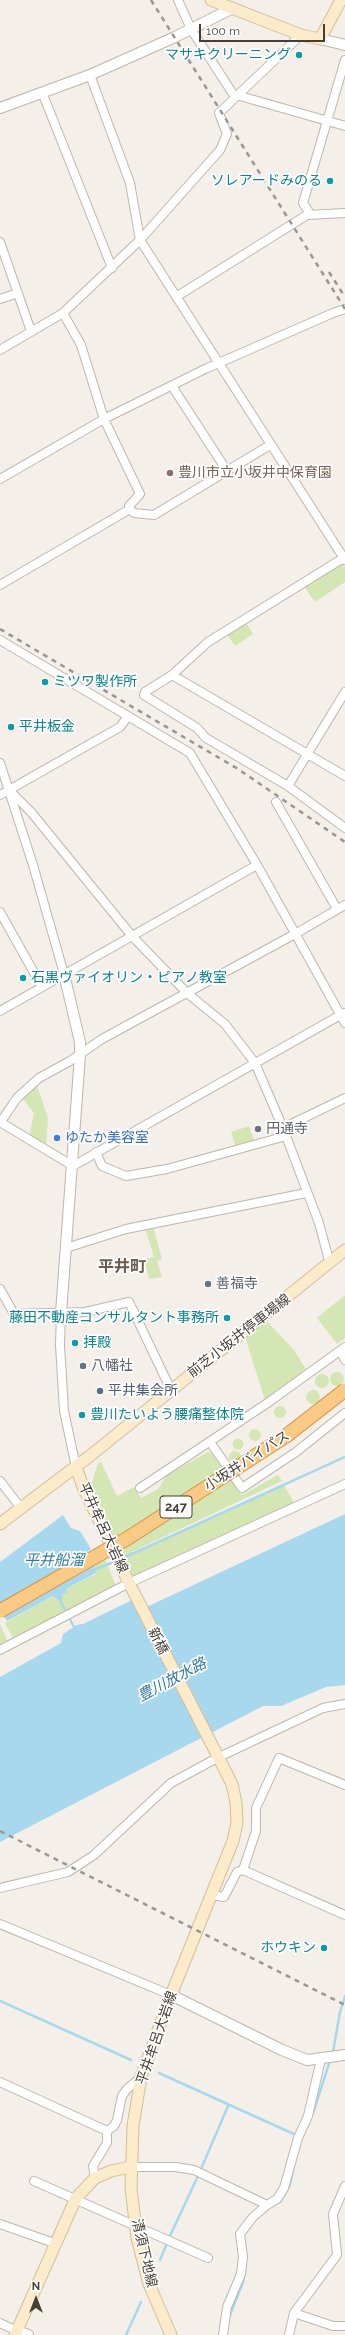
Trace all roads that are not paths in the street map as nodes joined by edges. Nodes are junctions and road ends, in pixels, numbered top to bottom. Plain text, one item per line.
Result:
1 (178, 0) edge
2 (211, 0) edge
3 (341, 0) edge
4 (228, 4) edge
5 (191, 29) junction
6 (301, 35) junction
7 (320, 39) junction
8 (345, 45) edge
9 (345, 60) edge
10 (90, 75) junction
11 (42, 92) junction
12 (238, 96) junction
13 (0, 108) edge
14 (328, 122) junction
15 (345, 126) edge
16 (345, 213) edge
17 (311, 215) junction
18 (140, 240) junction
19 (0, 242) edge
20 (3, 258) edge
21 (112, 268) junction
22 (18, 292) junction
23 (176, 297) junction
24 (0, 299) edge
25 (345, 310) edge
26 (63, 313) junction
27 (31, 330) junction
28 (0, 350) edge
29 (220, 363) junction
30 (172, 386) junction
31 (104, 419) junction
32 (270, 445) junction
33 (227, 471) junction
34 (0, 478) edge
35 (130, 509) junction
36 (344, 558) edge
37 (0, 585) edge
38 (0, 640) edge
39 (172, 675) junction
40 (345, 692) edge
41 (128, 716) junction
42 (307, 755) junction
43 (0, 763) edge
44 (345, 776) edge
45 (288, 786) junction
46 (9, 790) junction
47 (0, 795) edge
48 (276, 802) dead end
49 (345, 828) edge
50 (257, 865) junction
51 (345, 904) edge
52 (337, 909) junction
53 (0, 912) edge
54 (295, 934) junction
55 (132, 936) junction
56 (64, 974) junction
57 (42, 987) junction
58 (187, 993) junction
59 (0, 1011) edge
60 (344, 1017) edge
61 (80, 1055) junction
62 (255, 1063) junction
63 (345, 1098) edge
64 (0, 1123) edge
65 (283, 1128) junction
66 (286, 1136) junction
67 (96, 1152) junction
68 (73, 1166) junction
69 (306, 1193) junction
70 (66, 1248) junction
71 (345, 1250) edge
72 (330, 1264) junction
73 (0, 1289) edge
74 (61, 1313) junction
75 (343, 1349) edge
76 (345, 1360) edge
77 (171, 1390) junction
78 (345, 1390) edge
79 (345, 1413) edge
80 (210, 1442) junction
81 (76, 1467) junction
82 (0, 1481) edge
83 (345, 1484) edge
84 (140, 1488) dead end
85 (21, 1508) junction
86 (0, 1524) edge
87 (130, 1586) junction
88 (0, 1611) edge
89 (0, 1650) edge
90 (345, 1704) edge
91 (217, 1758) junction
92 (345, 1785) edge
93 (243, 1870) junction
94 (0, 1888) edge
95 (211, 1895) junction
96 (345, 1915) edge
97 (0, 1924) edge
98 (171, 1995) junction
99 (345, 2055) edge
100 (321, 2059) junction
101 (141, 2077) junction
102 (0, 2082) edge
103 (107, 2131) junction
104 (130, 2167) junction
105 (94, 2178) junction
106 (34, 2181) dead end
107 (345, 2186) edge
108 (76, 2198) junction
109 (267, 2205) junction
110 (0, 2224) edge
111 (135, 2224) junction
112 (54, 2243) junction
113 (208, 2258) dead end
114 (294, 2313) junction
115 (0, 2323) edge
116 (345, 2326) edge
117 (20, 2334) edge
118 (171, 2335) edge
119 (223, 2335) edge
120 (289, 2335) edge

1 - 5 street
2 - 4 main road
3 - 7 main road
4 - 5 street
4 - 6 main road
5 - 10 street
5 - 12 street
6 - 7 main road
6 - 12 street
7 - 8 street
9 - 14 street
10 - 11 street
10 - 18 street
11 - 13 street
11 - 21 street
12 - 14 street
12 - 18 street
14 - 15 street
14 - 17 street
16 - 17 street
17 - 23 street
18 - 21 street
18 - 23 street
19 - 20 street
20 - 22 street
21 - 26 street
22 - 24 street
22 - 27 street
23 - 29 street
25 - 29 street
26 - 27 street
26 - 31 street
27 - 28 street
29 - 30 street
29 - 32 street
30 - 31 street
30 - 33 street
31 - 34 street
31 - 35 street
32 - 33 street
32 - 36 street
33 - 35 street
35 - 37 street
36 - 39 street
38 - 41 street
39 - 42 street
39 - 45 street
40 - 42 street
41 - 46 street
41 - 50 street
42 - 44 street
42 - 45 street
43 - 46 street
45 - 49 street
46 - 47 street
46 - 55 street
46 - 56 street
48 - 52 street
50 - 54 street
50 - 55 street
51 - 52 street
52 - 54 street
53 - 57 street
54 - 58 street
54 - 60 street
55 - 56 street
55 - 58 street
56 - 57 street
56 - 61 street
57 - 59 street
58 - 61 street
58 - 62 street
60 - 62 street
61 - 64 street
61 - 68 street
62 - 65 street
62 - 67 street
63 - 65 street
64 - 68 street
65 - 66 street
66 - 67 street
66 - 69 street
67 - 68 street
68 - 70 street
69 - 70 street
69 - 72 street
70 - 74 street
71 - 72 main road, 前芝小坂井停車場線
72 - 77 main road, 前芝小坂井停車場線
73 - 74 street
74 - 77 street
74 - 81 street
75 - 76 street
75 - 80 street
77 - 81 main road, 前芝小坂井停車場線
78 - 88 highway, 小坂井バイパス / 247, bridge
79 - 80 street
80 - 84 street
81 - 85 main road, 前芝小坂井停車場線
81 - 87 main road, 平井牟呂大岩線
82 - 85 street
83 - 87 street
85 - 86 main road, 前芝小坂井停車場線
87 - 89 street
87 - 91 main road, 新橋
90 - 91 street
91 - 94 street
91 - 95 main road, 平井牟呂大岩線
92 - 93 street
93 - 95 street
93 - 96 street
95 - 98 main road, 平井牟呂大岩線
97 - 98 street
98 - 100 street
98 - 101 main road, 平井牟呂大岩線
99 - 100 street
100 - 109 street
101 - 103 street
101 - 104 main road, 平井牟呂大岩線
102 - 103 street
103 - 105 street
104 - 105 main road
104 - 109 street
104 - 111 main road, 清須下地線
105 - 108 main road
106 - 108 street
107 - 114 street
108 - 111 street
108 - 112 main road
109 - 119 street
110 - 112 street
111 - 113 street
111 - 118 main road, 清須下地線
112 - 117 main road
114 - 116 street
114 - 120 street
115 - 117 street

